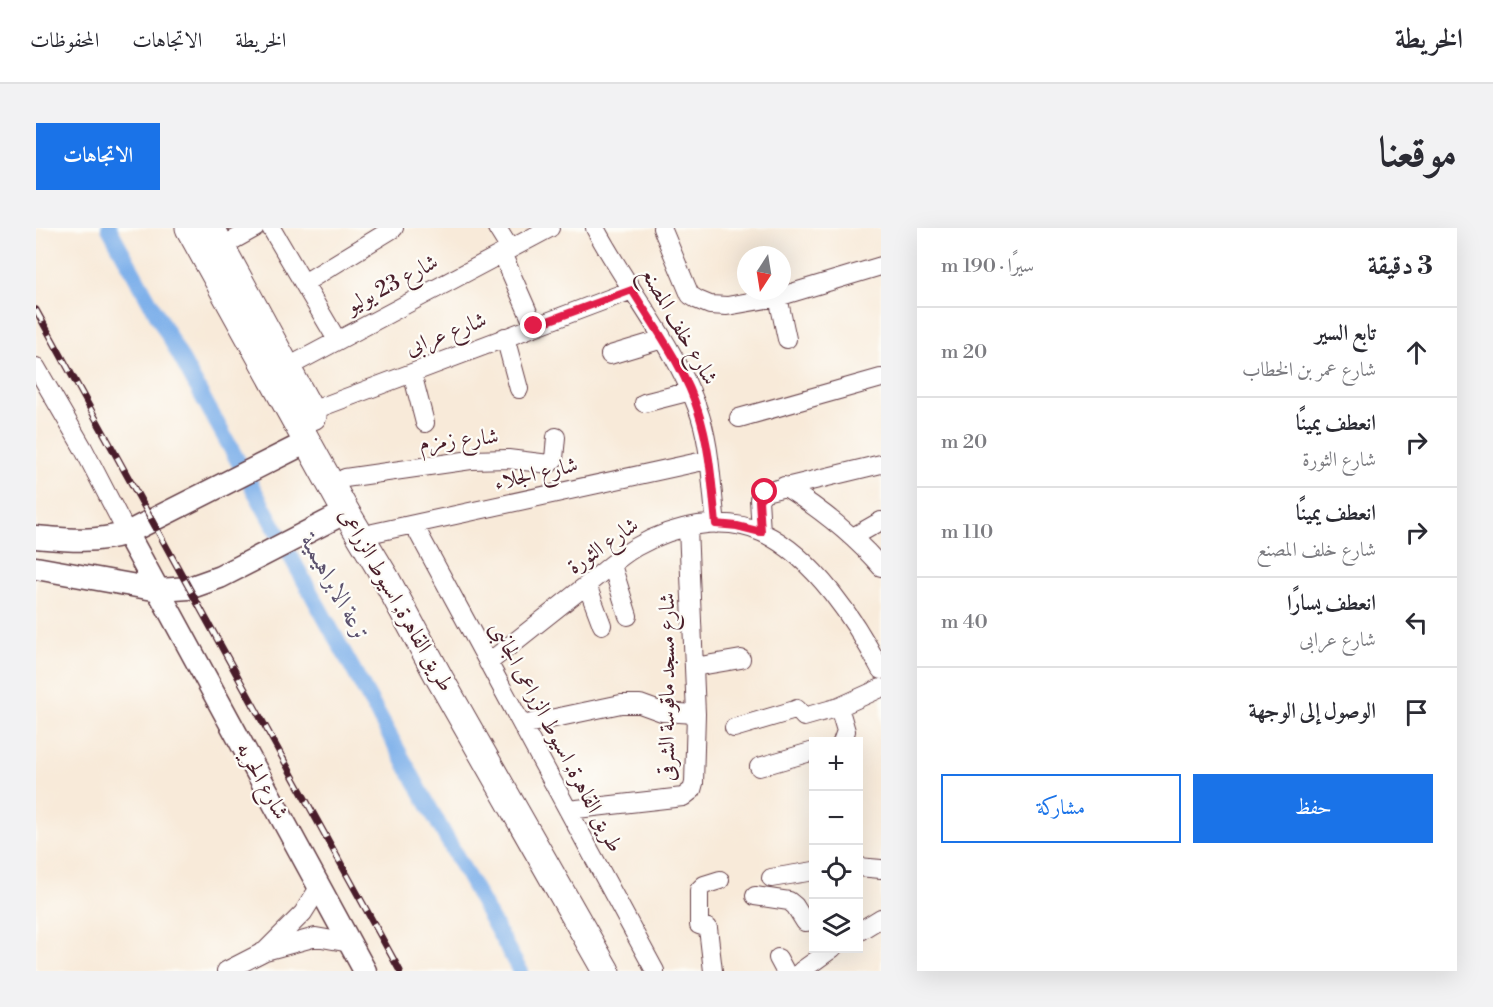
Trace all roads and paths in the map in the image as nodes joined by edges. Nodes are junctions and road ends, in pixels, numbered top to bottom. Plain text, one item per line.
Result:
1 (189, 228) edge
2 (255, 228) edge
3 (271, 228) edge
4 (394, 228) edge
5 (497, 228) edge
6 (550, 228) edge
7 (595, 228) edge
8 (662, 228) edge
9 (216, 238) edge
10 (506, 251) junction
11 (881, 266) edge
12 (304, 283) junction
13 (632, 290) junction
14 (791, 293) edge
15 (761, 300) edge
16 (779, 300) edge
17 (534, 326) junction
18 (505, 337) junction
19 (663, 339) junction
20 (787, 339) dead end
21 (337, 340) junction
22 (610, 355) dead end
23 (288, 367) junction
24 (36, 368) edge
25 (412, 373) junction
26 (881, 378) edge
27 (519, 389) dead end
28 (691, 391) junction
29 (644, 403) dead end
30 (311, 411) junction
31 (739, 418) dead end
32 (425, 423) dead end
33 (556, 437) dead end
34 (307, 442) junction
35 (708, 460) junction
36 (881, 464) edge
37 (345, 478) junction
38 (784, 486) junction
39 (346, 512) junction
40 (881, 521) edge
41 (716, 524) junction
42 (414, 525) junction
43 (688, 528) junction
44 (761, 532) junction
45 (127, 533) junction
46 (373, 533) junction
47 (36, 537) edge
48 (853, 537) junction
49 (612, 565) junction
50 (881, 567) edge
51 (36, 568) edge
52 (587, 585) junction
53 (159, 590) junction
54 (628, 616) dead end
55 (603, 625) dead end
56 (741, 659) dead end
57 (488, 663) junction
58 (694, 667) junction
59 (881, 670) edge
60 (881, 688) edge
61 (839, 707) junction
62 (696, 714) junction
63 (522, 725) junction
64 (734, 728) dead end
65 (844, 737) edge
66 (809, 752) edge
67 (759, 767) dead end
68 (568, 810) junction
69 (863, 867) edge
70 (881, 869) edge
71 (809, 872) edge
72 (771, 878) dead end
73 (720, 880) dead end
74 (320, 886) junction
75 (755, 896) dead end
76 (881, 918) edge
77 (809, 922) edge
78 (863, 929) edge
79 (350, 943) junction
80 (265, 951) junction
81 (827, 953) edge
82 (226, 971) edge
83 (365, 971) edge
84 (606, 971) edge
85 (626, 971) edge
86 (655, 971) edge
87 (713, 971) edge
88 (801, 971) edge

1 - 34 highway, طريق القاهرة, اسيوط الزراعى
2 - 9 street
3 - 12 street
4 - 12 street
5 - 10 street
6 - 10 street, شارع 23 يوليو
7 - 13 street, شارع خلف المصنع
8 - 15 street
9 - 23 highway, طريق القاهرة, اسيوط الزراعى
10 - 17 street
10 - 21 street, شارع 23 يوليو
11 - 14 street
12 - 21 street
13 - 17 street, شارع عرابى
13 - 19 street, شارع خلف المصنع
16 - 20 street
17 - 18 street, شارع عرابى
18 - 25 street, شارع عرابى
18 - 27 street
19 - 22 street
19 - 28 street, شارع خلف المصنع
21 - 23 street, شارع 23 يوليو
23 - 30 highway, طريق القاهرة, اسيوط الزراعى
24 - 45 street
25 - 30 street, شارع عرابى
25 - 32 street
26 - 31 street
28 - 29 street
28 - 35 street, شارع خلف المصنع
30 - 37 highway, طريق القاهرة, اسيوط الزراعى
33 - 37 street, شارع زمزم
34 - 39 highway, طريق القاهرة, اسيوط الزراعى
34 - 45 main road
35 - 41 street, شارع خلف المصنع
35 - 42 street, شارع الجلاء
36 - 38 street
37 - 46 highway, طريق القاهرة, اسيوط الزراعى
38 - 44 street
38 - 48 street
39 - 53 main road
39 - 84 highway, طريق القاهرة, اسيوط الزراعى
40 - 48 street
41 - 43 street, شارع الثورة
41 - 44 street, شارع الثورة
42 - 46 street, شارع الجلاء
42 - 57 street, طريق القاهرة, اسيوط الزراعى الجانبى
43 - 49 street, شارع الثورة
43 - 58 street, شارع مسجد ماقوسة الشرقى
44 - 59 street, شارع الثورة
45 - 47 main road
45 - 53 main road, شارع الحريه
46 - 85 highway, طريق القاهرة, اسيوط الزراعى
48 - 50 street
49 - 52 street, شارع الثورة
49 - 54 street
51 - 53 main road
52 - 55 street
52 - 57 street, شارع الثورة
53 - 74 main road, شارع الحريه
56 - 58 street
57 - 63 street, طريق القاهرة, اسيوط الزراعى الجانبى
58 - 62 street, شارع مسجد ماقوسة الشرقى
60 - 61 street
61 - 64 street
61 - 65 street
62 - 63 street
62 - 68 street, شارع مسجد ماقوسة الشرقى
63 - 68 street, طريق القاهرة, اسيوط الزراعى الجانبى
66 - 67 street
68 - 86 street, طريق القاهرة, اسيوط الزراعى الجانبى
69 - 70 street
71 - 72 street
73 - 87 street
74 - 79 main road, شارع الحريه
74 - 80 street
75 - 77 street
76 - 78 street
79 - 80 street
79 - 83 main road, شارع الحريه
80 - 82 street
81 - 88 street

